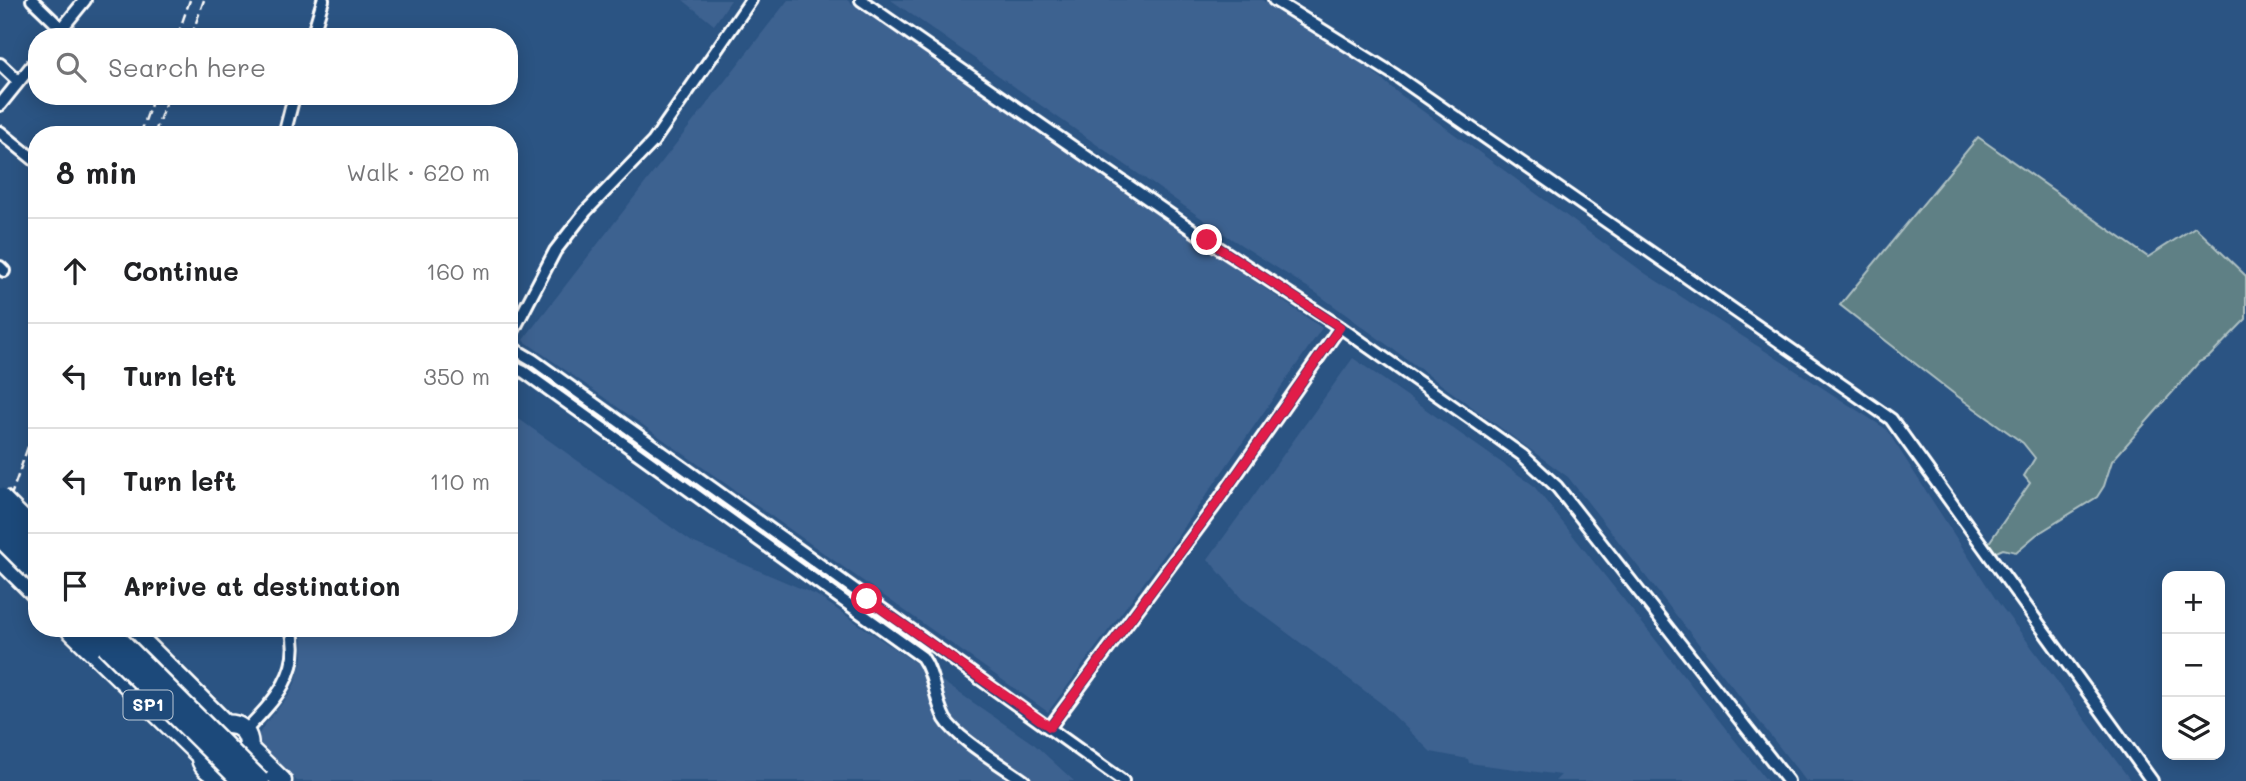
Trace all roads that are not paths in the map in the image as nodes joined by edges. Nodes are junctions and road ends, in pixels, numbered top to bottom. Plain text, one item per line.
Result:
1 (32, 0) edge
2 (85, 0) edge
3 (751, 0) edge
4 (861, 0) edge
5 (1274, 0) edge
6 (322, 2) edge
7 (55, 28) edge
8 (63, 28) edge
9 (315, 28) edge
10 (0, 64) edge
11 (28, 70) edge
12 (19, 81) junction
13 (0, 104) edge
14 (292, 105) edge
15 (286, 126) edge
16 (0, 132) edge
17 (28, 155) edge
18 (518, 322) edge
19 (1340, 327) junction
20 (518, 351) edge
21 (518, 369) edge
22 (0, 497) edge
23 (0, 517) edge
24 (28, 525) edge
25 (0, 537) edge
26 (28, 546) edge
27 (0, 558) edge
28 (28, 565) edge
29 (28, 586) edge
30 (78, 637) edge
31 (97, 637) edge
32 (117, 637) edge
33 (138, 637) edge
34 (293, 637) edge
35 (1050, 727) junction
36 (244, 731) junction
37 (229, 777) edge
38 (260, 781) edge
39 (282, 781) edge
40 (1024, 781) edge
41 (1122, 781) edge
42 (1788, 781) edge
43 (2152, 781) edge

1 - 7 street
2 - 8 street
3 - 18 street
4 - 19 street
5 - 43 street
6 - 9 street
10 - 12 street
11 - 12 street
12 - 13 street
14 - 15 street
16 - 17 street
19 - 35 street
19 - 42 street
20 - 35 street
21 - 40 street
22 - 24 main road, bridge
23 - 26 main road, bridge
25 - 28 main road, bridge
27 - 29 main road
30 - 37 main road, SP1
31 - 37 main road, bridge
32 - 38 main road, bridge
33 - 36 main road, SP1
34 - 36 street
35 - 41 street
36 - 39 main road

